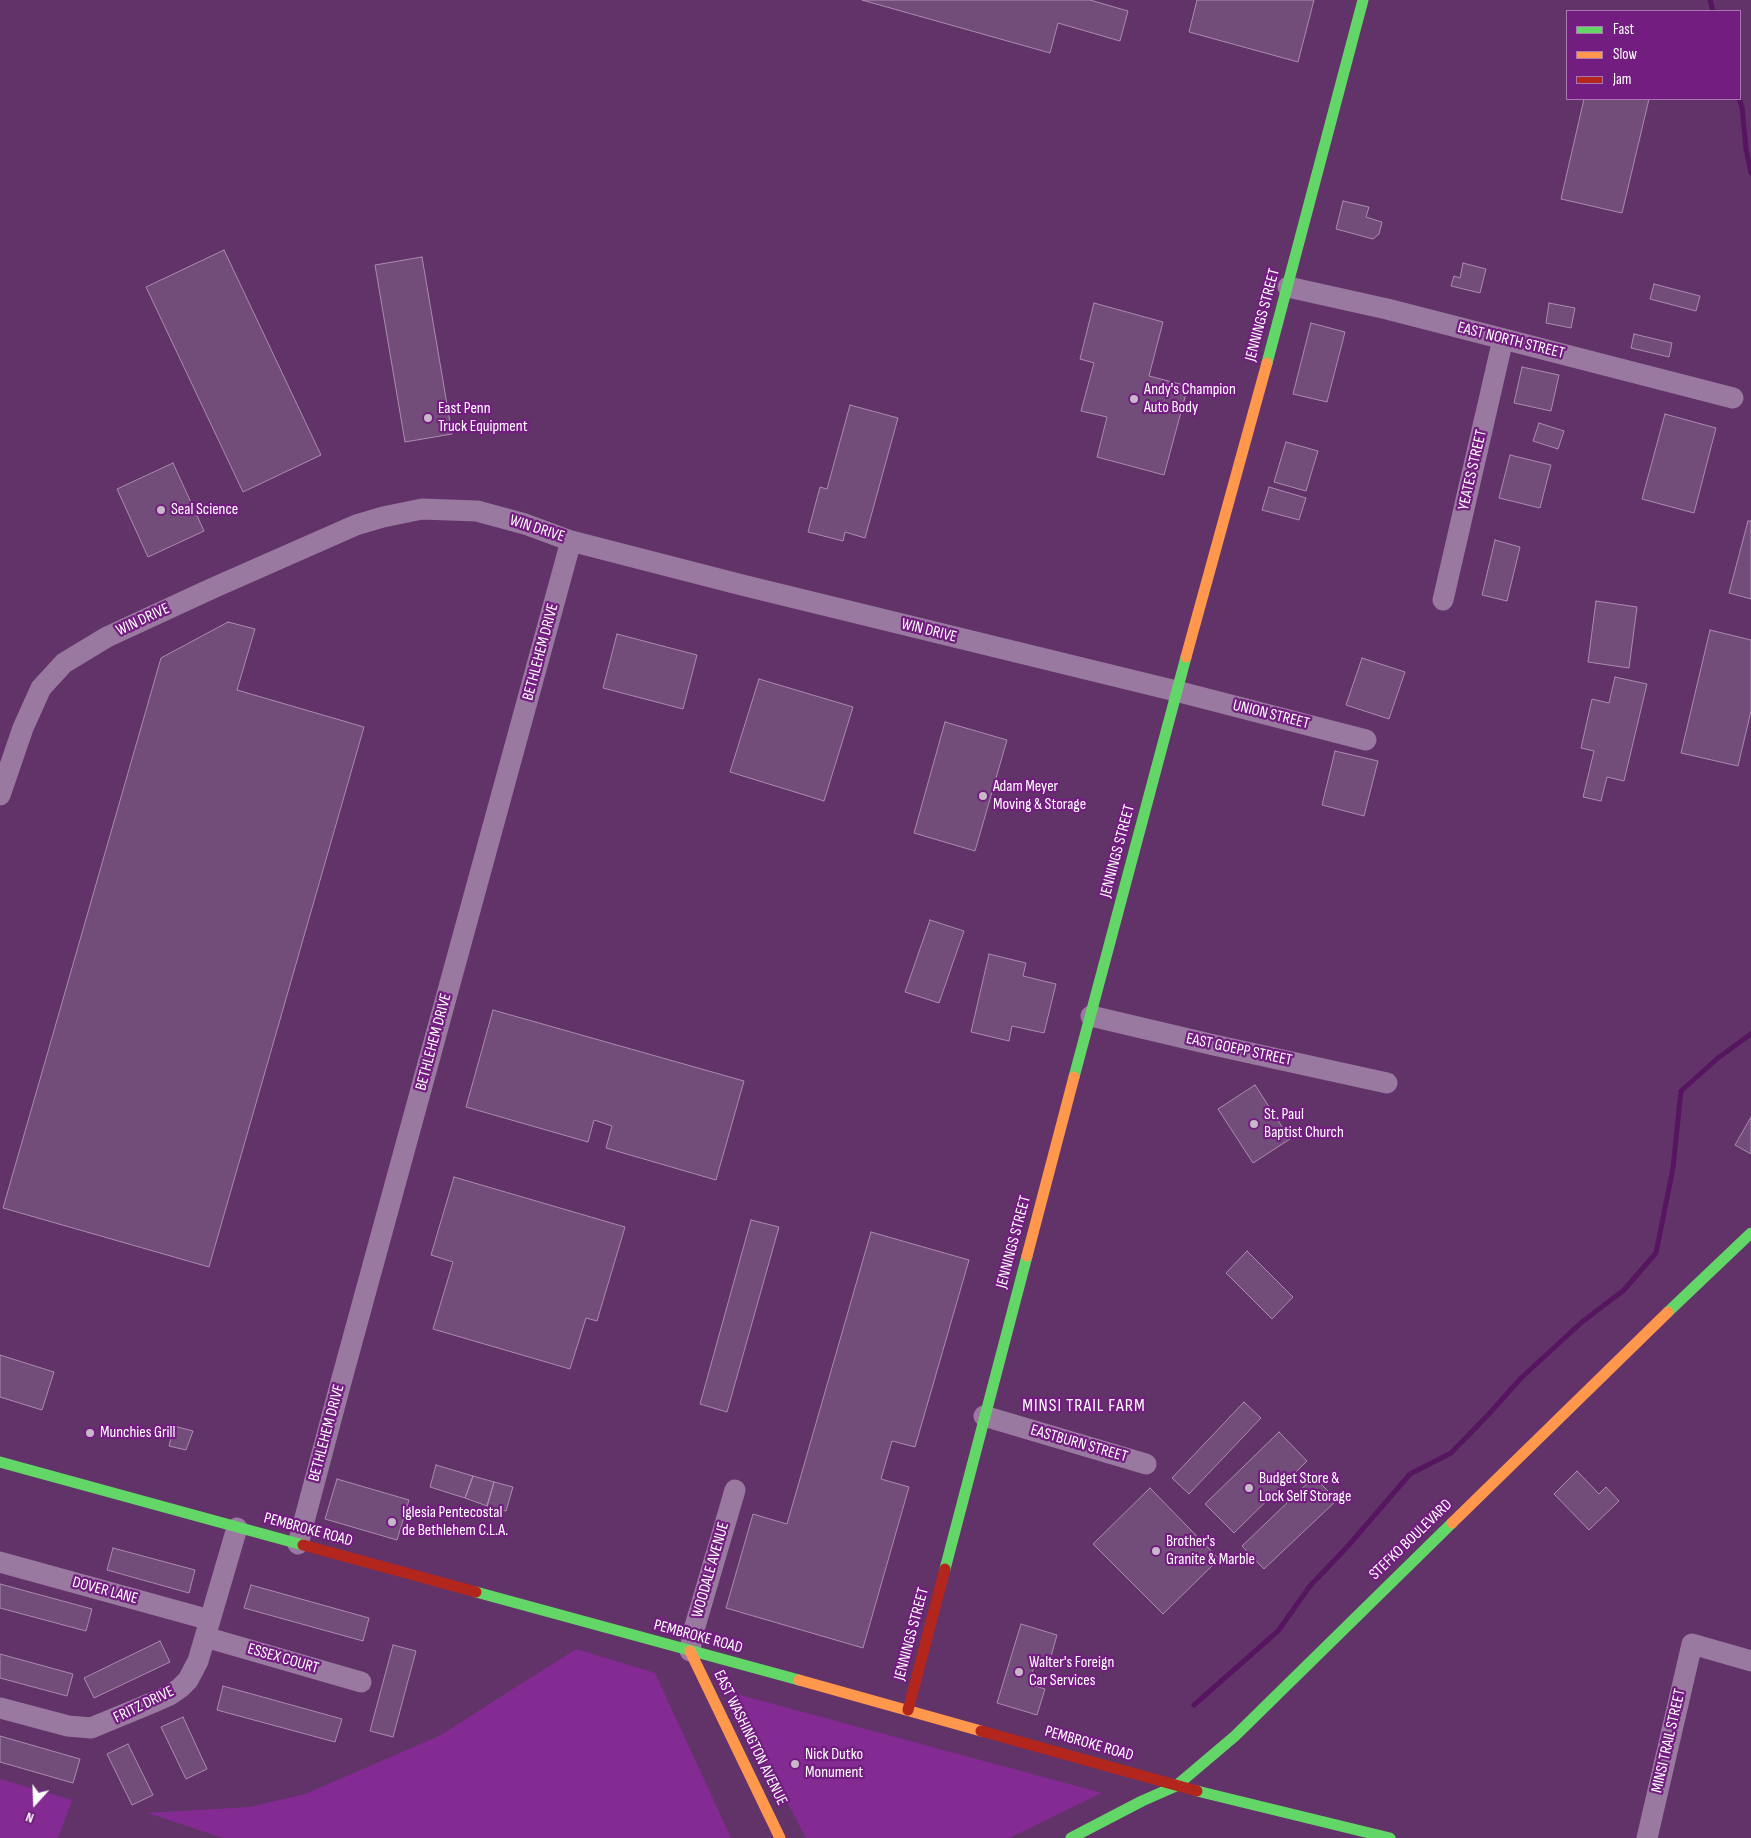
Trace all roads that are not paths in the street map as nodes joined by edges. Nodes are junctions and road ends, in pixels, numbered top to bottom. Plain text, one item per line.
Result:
1 (1364, 0) edge
2 (1288, 287) junction
3 (1503, 339) junction
4 (1734, 398) dead end
5 (571, 540) junction
6 (1443, 600) dead end
7 (1176, 691) junction
8 (1366, 740) dead end
9 (0, 795) edge
10 (1092, 1016) junction
11 (1387, 1082) dead end
12 (1751, 1233) edge
13 (984, 1416) junction
14 (0, 1462) edge
15 (1146, 1464) dead end
16 (735, 1490) dead end
17 (237, 1528) junction
18 (298, 1544) junction
19 (0, 1562) edge
20 (208, 1628) junction
21 (690, 1651) junction
22 (1751, 1661) edge
23 (362, 1682) dead end
24 (0, 1708) edge
25 (908, 1710) junction
26 (1176, 1786) junction
27 (1351, 1834) edge
28 (780, 1838) edge
29 (1071, 1838) edge
30 (1390, 1838) edge
31 (1647, 1838) edge

1 - 2 main road, JENNINGS STREET
2 - 3 street, EAST NORTH STREET
2 - 7 main road, JENNINGS STREET
3 - 4 street, EAST NORTH STREET
3 - 6 street, YEATES STREET
5 - 7 street, WIN DRIVE
5 - 9 street, WIN DRIVE
5 - 18 street, BETHLEHEM DRIVE
7 - 8 street, UNION STREET
7 - 10 main road, JENNINGS STREET
10 - 11 street, EAST GOEPP STREET
10 - 13 main road, JENNINGS STREET
12 - 26 main road, STEFKO BOULEVARD
13 - 15 street, EASTBURN STREET
13 - 25 main road, JENNINGS STREET
14 - 17 main road, PEMBROKE ROAD
16 - 21 street, WOODALE AVENUE
17 - 18 main road, PEMBROKE ROAD
17 - 20 street, FRITZ DRIVE
18 - 21 main road, PEMBROKE ROAD
19 - 20 street, DOVER LANE
20 - 23 street, ESSEX COURT
20 - 24 street, FRITZ DRIVE
21 - 25 main road, PEMBROKE ROAD
21 - 28 main road, EAST WASHINGTON AVENUE
22 - 31 street, MINSI TRAIL STREET
25 - 26 main road, PEMBROKE ROAD
26 - 27 main road, PEMBROKE ROAD
26 - 29 main road, STEFKO BOULEVARD
27 - 30 main road, PEMBROKE ROAD

